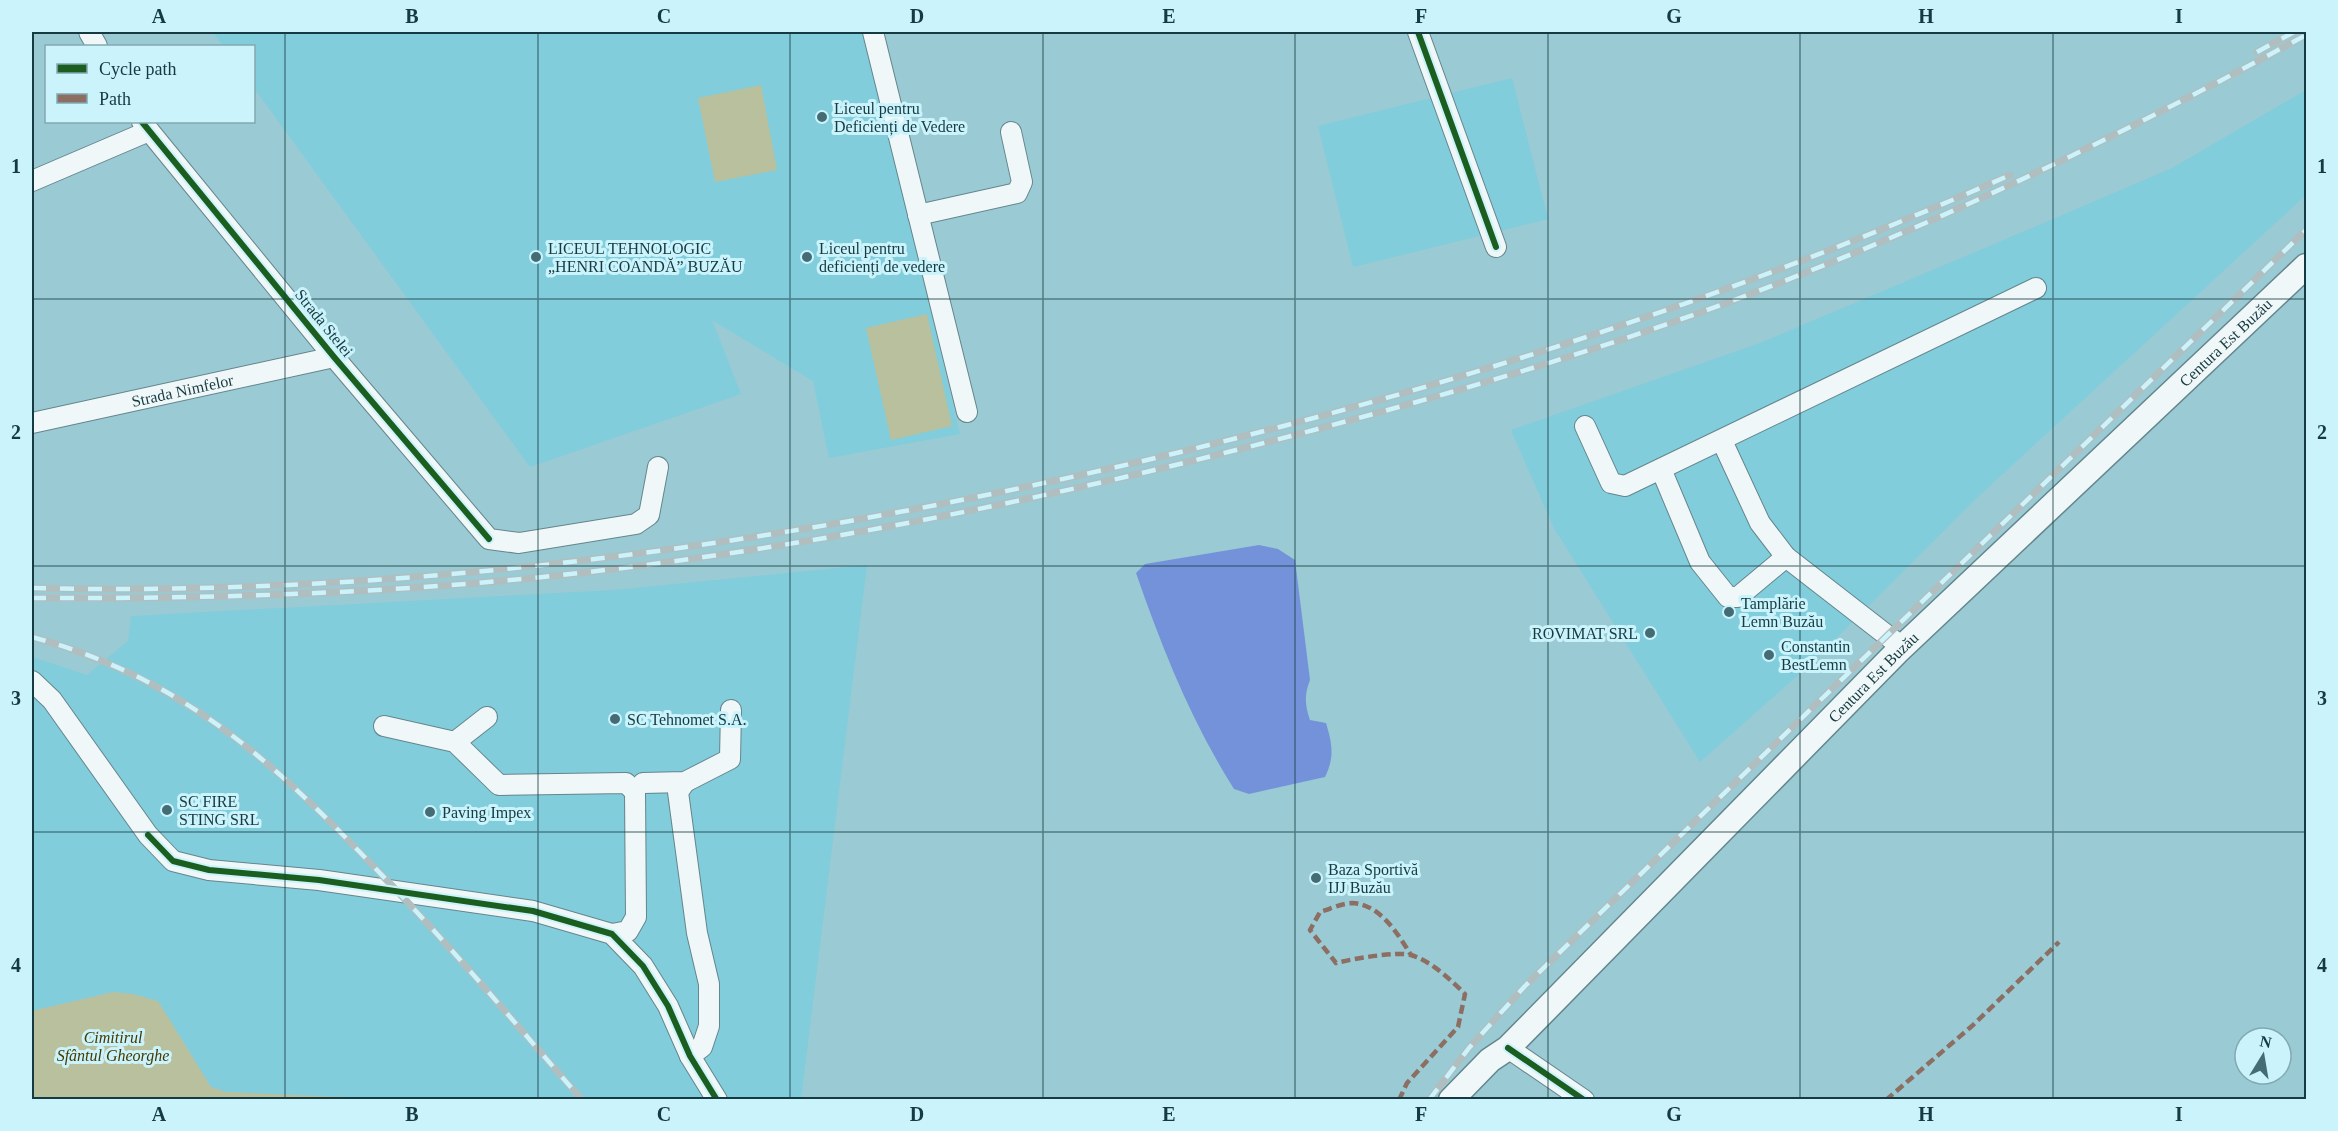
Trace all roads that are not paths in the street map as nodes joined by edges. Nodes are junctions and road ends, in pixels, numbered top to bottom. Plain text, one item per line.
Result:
1 (873, 32) edge
2 (1418, 32) edge
3 (146, 126) edge
4 (1011, 132) dead end
5 (32, 181) edge
6 (918, 215) junction
7 (1496, 246) dead end
8 (2307, 266) edge
9 (2036, 288) dead end
10 (334, 357) junction
11 (967, 412) dead end
12 (32, 423) edge
13 (1585, 426) dead end
14 (1722, 441) junction
15 (658, 468) dead end
16 (1662, 469) junction
17 (1786, 557) junction
18 (1902, 647) junction
19 (32, 681) edge
20 (732, 710) dead end
21 (487, 717) dead end
22 (384, 726) dead end
23 (455, 742) junction
24 (676, 785) junction
25 (634, 786) junction
26 (612, 934) junction
27 (1508, 1048) junction
28 (690, 1056) junction
29 (717, 1100) edge
30 (1451, 1100) edge
31 (1584, 1100) edge

1 - 6 street
2 - 7 street
3 - 5 street
3 - 10 street, Strada Stelei
4 - 6 street
6 - 11 street
8 - 18 main road, Centura Est Buzău
9 - 14 street
10 - 12 street, Strada Nimfelor
10 - 15 street, Strada Stelei
13 - 16 street
14 - 16 street
14 - 17 street
16 - 17 street
17 - 18 street
18 - 27 main road, Centura Est Buzău
19 - 26 street
20 - 24 street
21 - 23 street
22 - 23 street
23 - 25 street
24 - 25 street
24 - 28 street
25 - 26 street
26 - 28 street
27 - 30 main road, Centura Est Buzău
27 - 31 street
28 - 29 street

